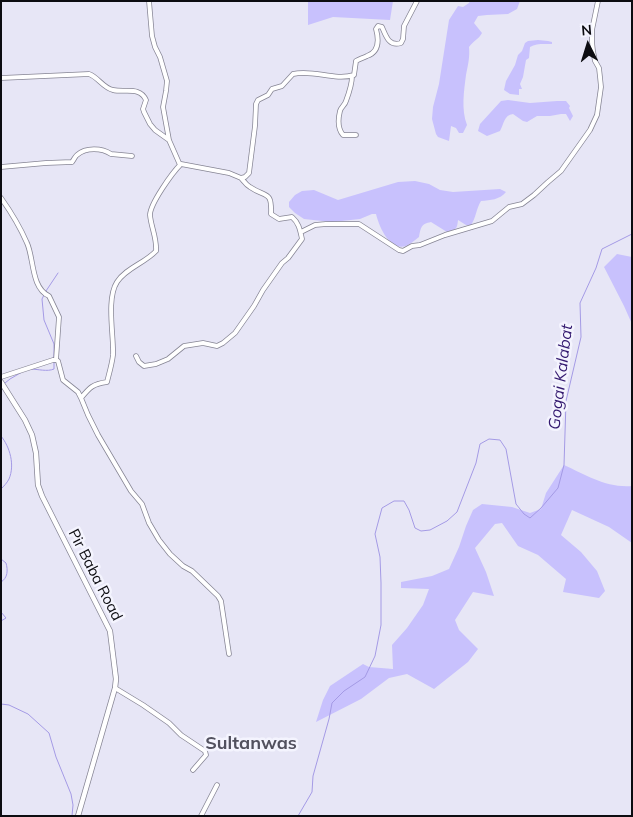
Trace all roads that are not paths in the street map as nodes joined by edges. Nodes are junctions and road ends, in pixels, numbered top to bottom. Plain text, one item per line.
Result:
1 (149, 1) edge
2 (416, 1) edge
3 (598, 1) edge
4 (352, 76) junction
5 (1, 78) edge
6 (356, 135) dead end
7 (169, 140) junction
8 (132, 156) dead end
9 (180, 165) junction
10 (1, 167) edge
11 (242, 178) junction
12 (1, 198) edge
13 (301, 232) junction
14 (136, 356) dead end
15 (56, 360) junction
16 (1, 377) edge
17 (1, 382) edge
18 (81, 398) junction
19 (229, 654) dead end
20 (115, 688) junction
21 (193, 770) dead end
22 (217, 785) dead end
23 (78, 816) edge
24 (201, 816) edge

1 - 7 street
2 - 4 street
3 - 13 street
4 - 6 street
4 - 11 street
5 - 7 street
7 - 9 street
8 - 10 street
9 - 11 street
9 - 18 street
11 - 13 street
12 - 15 street
13 - 14 street
15 - 16 street
15 - 18 street
17 - 20 main road, Pir Baba Road
18 - 19 street
20 - 21 street
20 - 23 main road, Pir Baba Road
22 - 24 street

